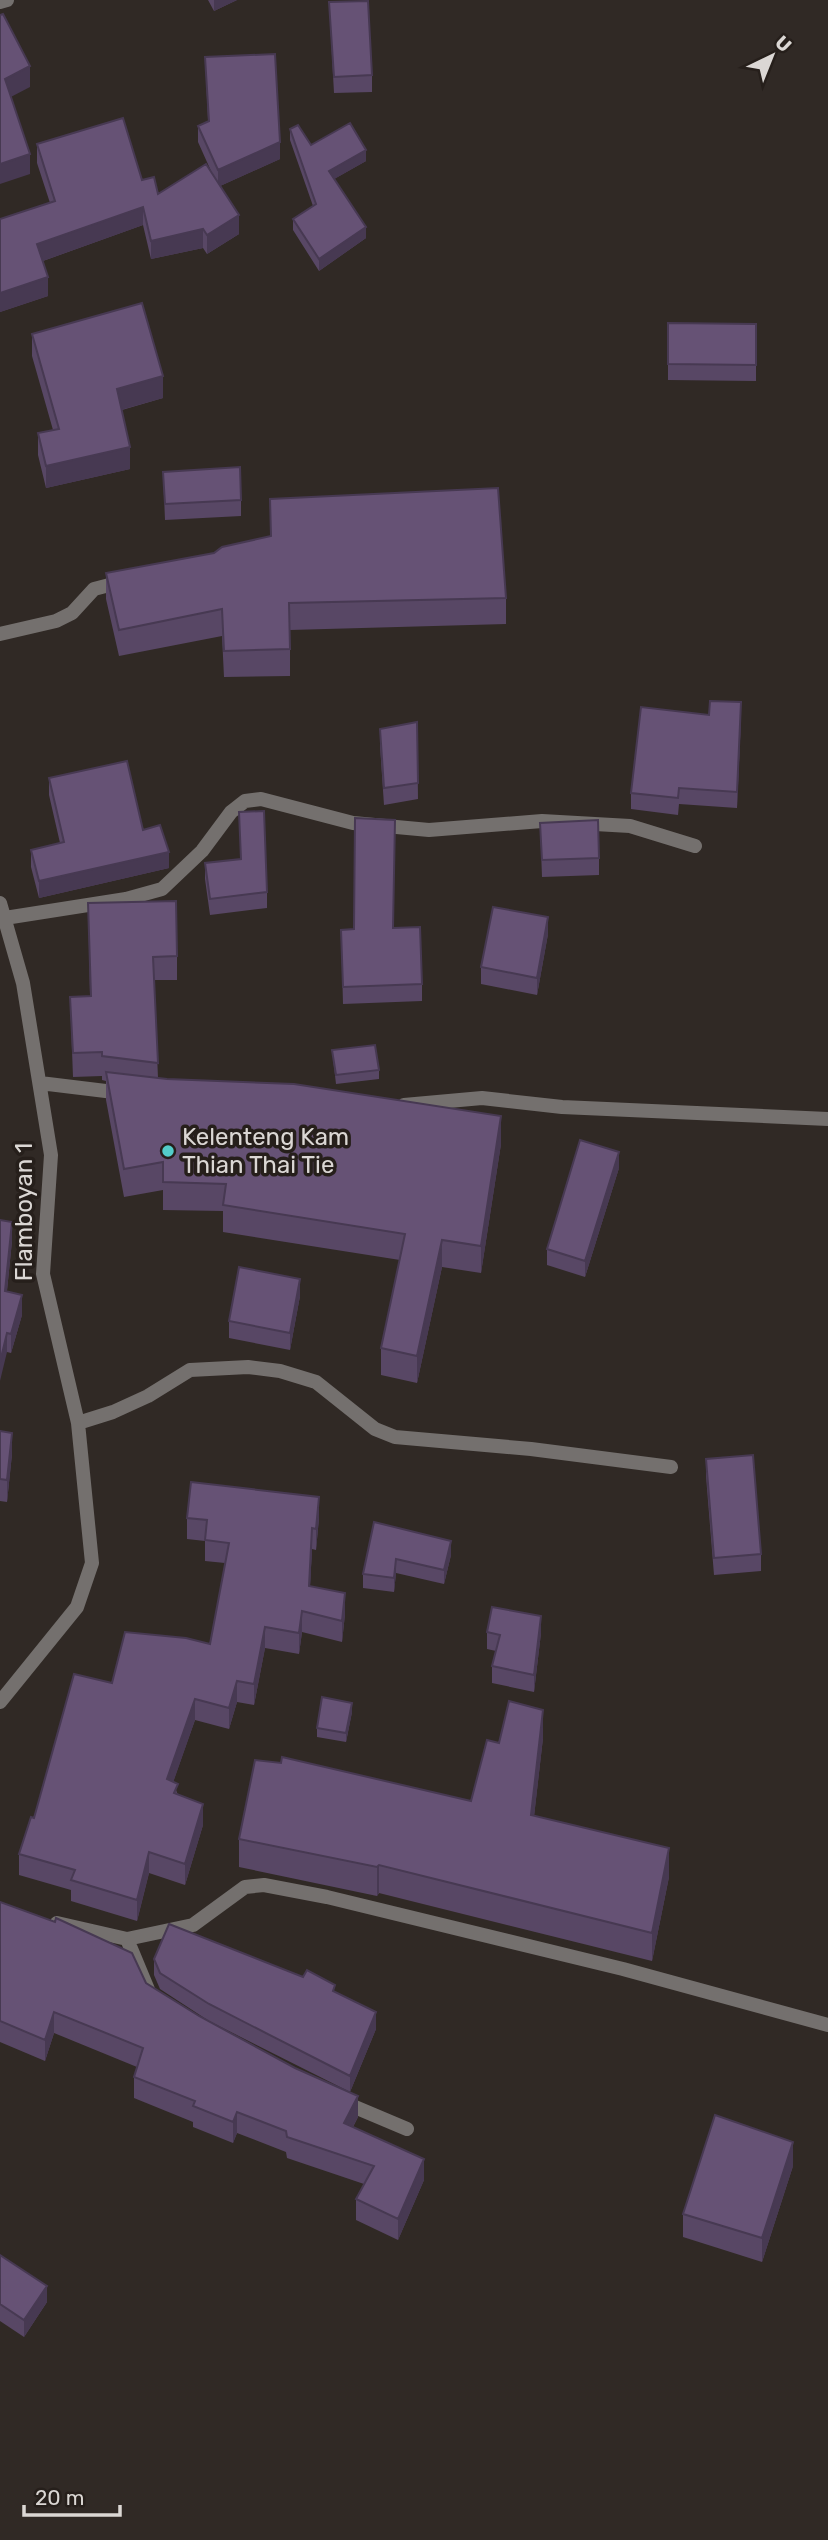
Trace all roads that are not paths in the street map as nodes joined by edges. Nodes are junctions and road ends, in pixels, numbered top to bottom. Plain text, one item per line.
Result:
1 (8, 0) edge
2 (0, 2) edge
3 (132, 581) edge
4 (0, 634) edge
5 (695, 846) dead end
6 (0, 903) edge
7 (5, 918) junction
8 (40, 1083) junction
9 (142, 1095) edge
10 (386, 1108) edge
11 (828, 1119) edge
12 (78, 1423) junction
13 (671, 1467) dead end
14 (0, 1702) edge
15 (48, 1920) edge
16 (127, 1939) junction
17 (162, 2002) edge
18 (828, 2025) edge
19 (324, 2092) edge
20 (407, 2129) dead end

1 - 2 street
3 - 4 street
5 - 7 street
6 - 7 street, Flamboyan 1
7 - 8 street, Flamboyan 1
8 - 9 street
8 - 12 street, Flamboyan 1
10 - 11 street
12 - 13 street
12 - 14 street, Flamboyan 1
15 - 16 street
16 - 17 street
16 - 18 street
19 - 20 street

